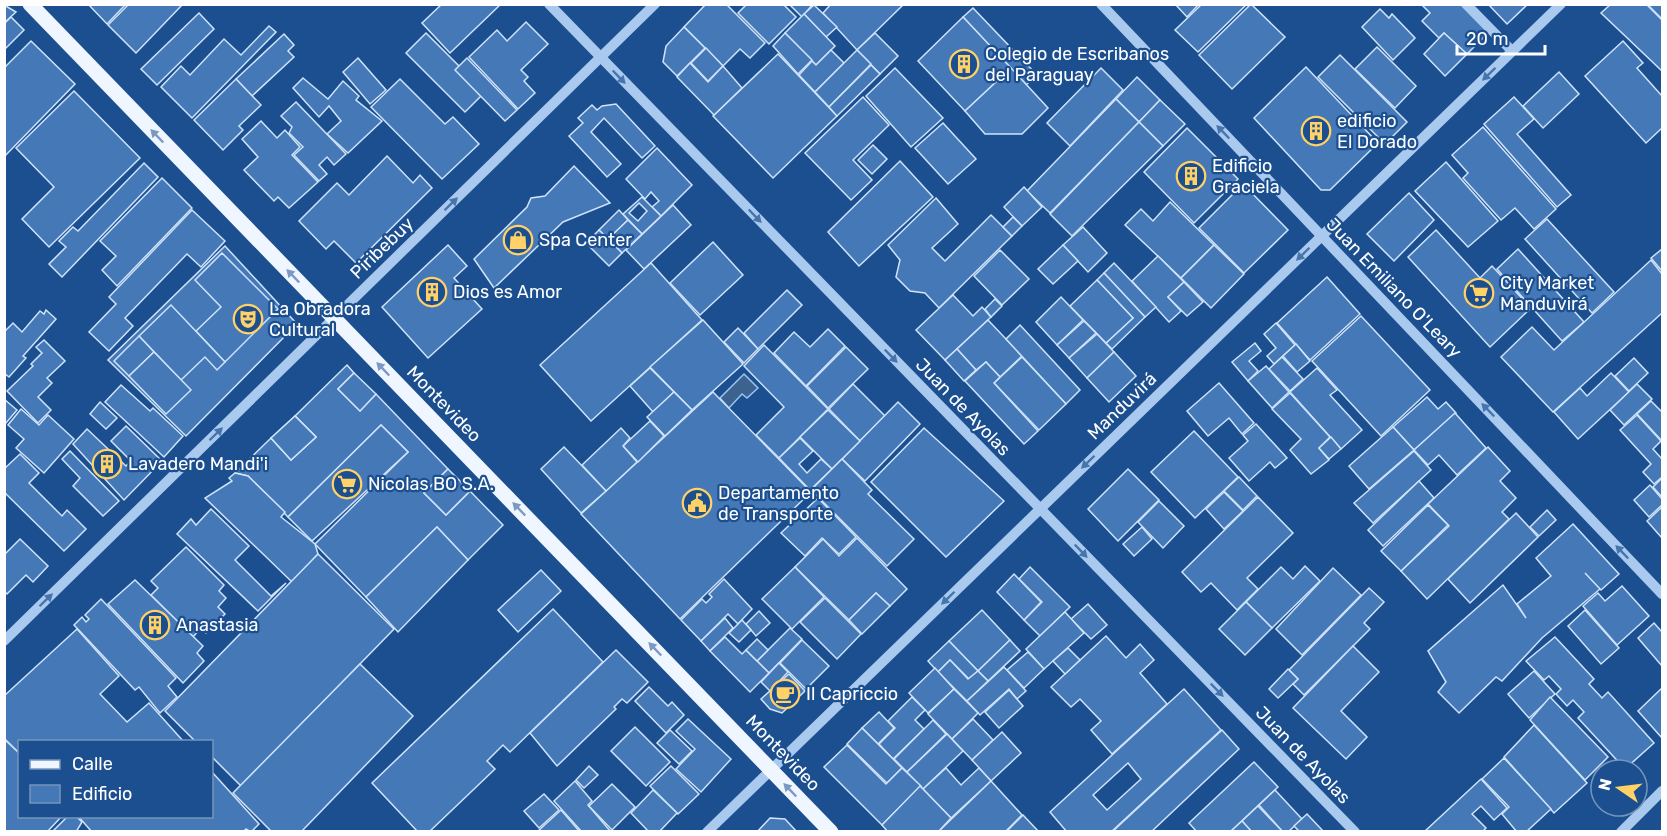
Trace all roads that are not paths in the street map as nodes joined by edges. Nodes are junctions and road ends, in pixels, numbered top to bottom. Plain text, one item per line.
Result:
1 (30, 4) edge
2 (549, 4) edge
3 (655, 4) edge
4 (1101, 4) edge
5 (1466, 4) edge
6 (1561, 4) edge
7 (1512, 51) junction
8 (600, 58) junction
9 (1322, 236) junction
10 (334, 318) junction
11 (1040, 509) junction
12 (1662, 594) edge
13 (4, 641) edge
14 (771, 769) junction
15 (1662, 791) edge
16 (707, 831) edge
17 (831, 831) edge
18 (1354, 831) edge
19 (1621, 831) edge

10 -> 1 main road, Montevideo
2 - 8 street, Juan de Ayolas
3 - 8 street, Piribebuy
9 -> 4 street, Juan Emiliano O'Leary
5 - 7 street
6 - 7 street, Manduvirá
7 -> 9 street, Manduvirá
10 -> 8 street, Piribebuy
8 -> 11 street, Juan de Ayolas
9 -> 11 street, Manduvirá
12 -> 9 street, Juan Emiliano O'Leary
13 -> 10 street, Piribebuy
14 -> 10 main road, Montevideo
11 -> 14 street, Manduvirá
11 -> 18 street, Juan de Ayolas
14 - 16 street, Manduvirá
17 -> 14 main road, Montevideo
15 - 19 street

